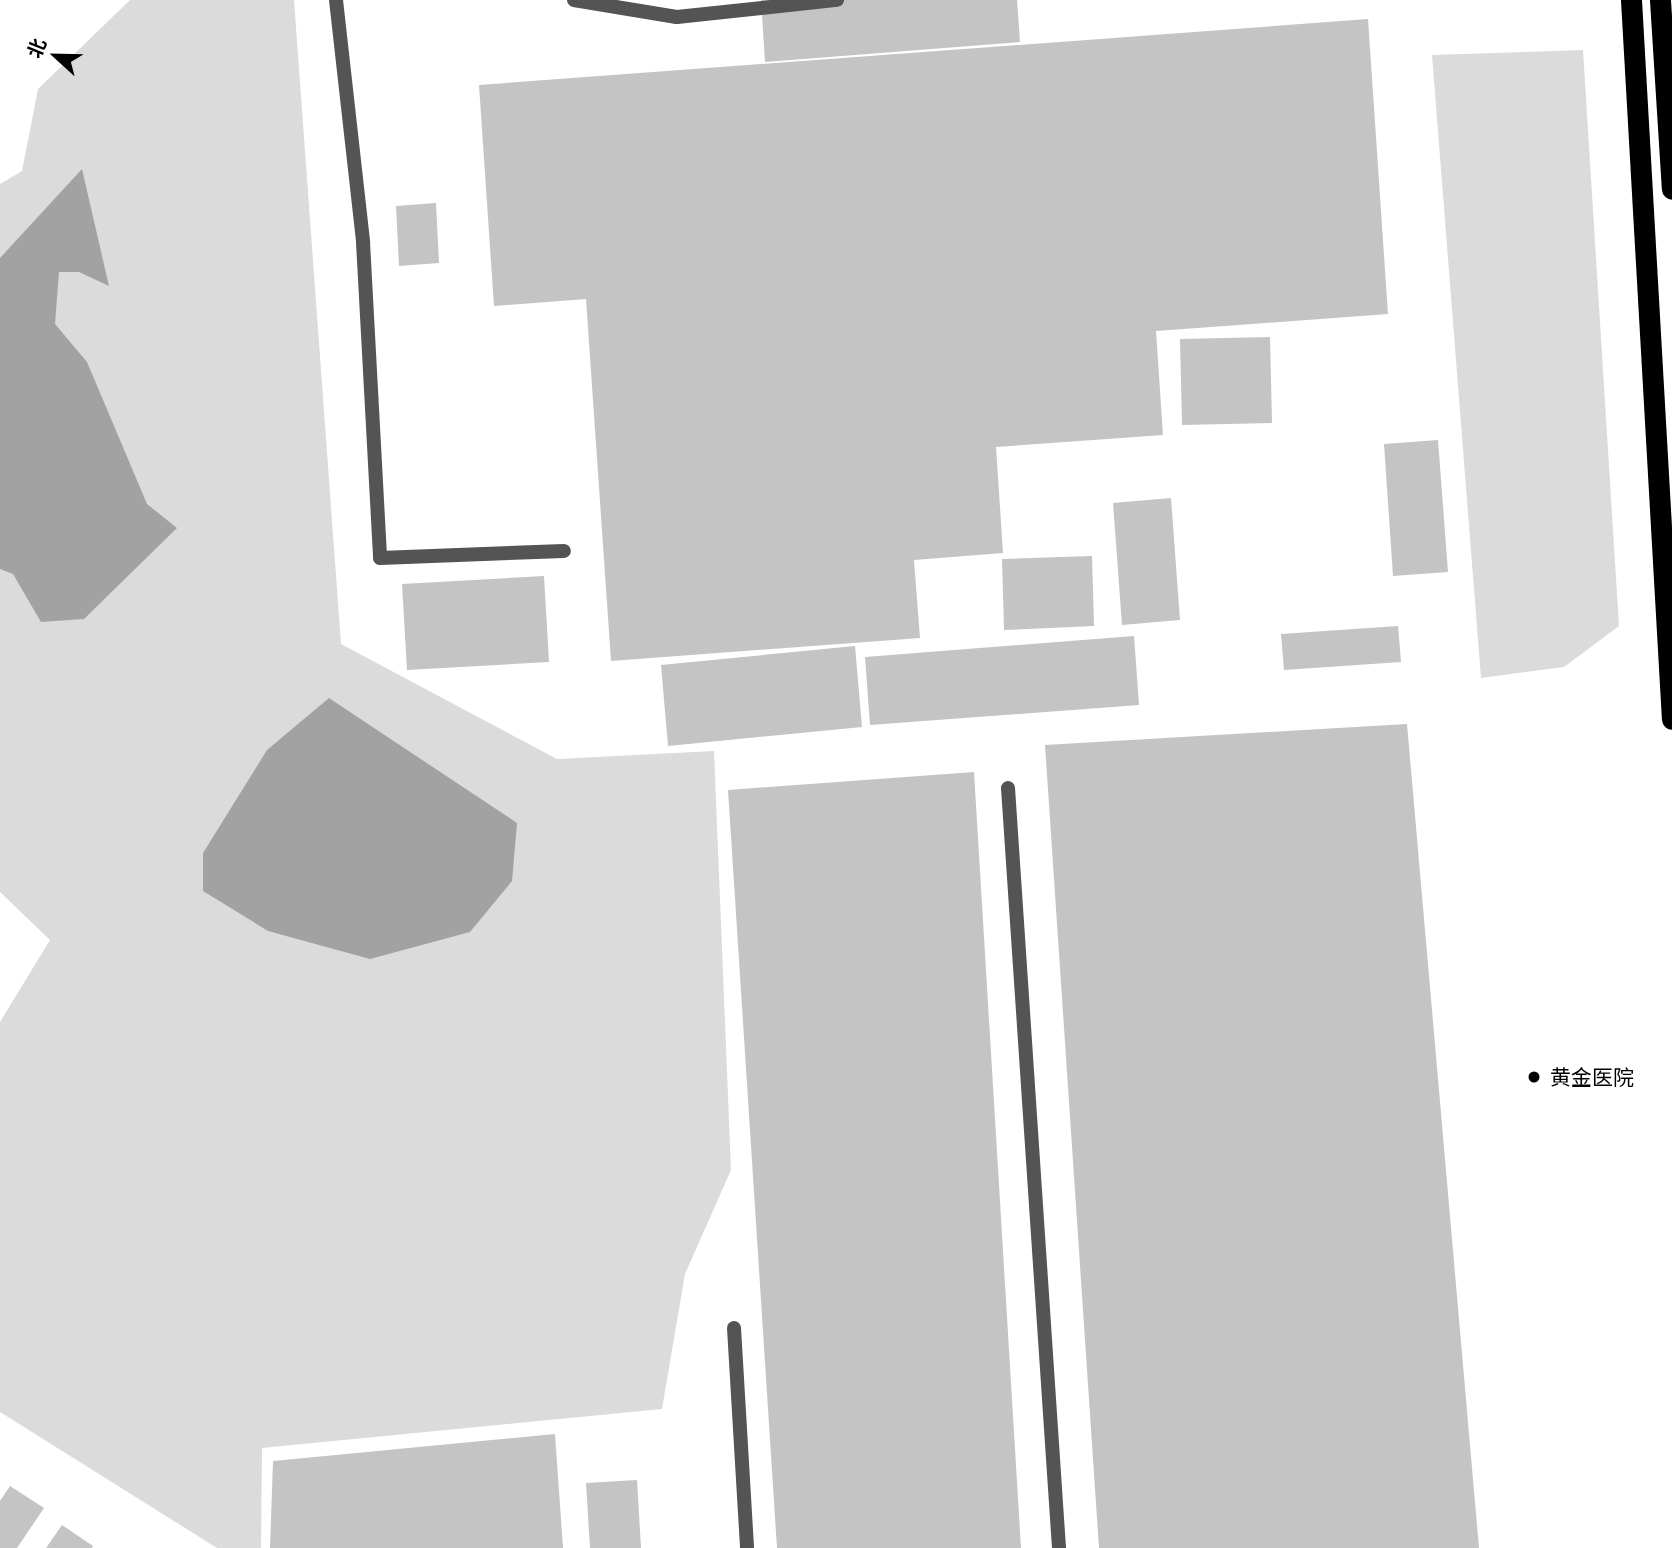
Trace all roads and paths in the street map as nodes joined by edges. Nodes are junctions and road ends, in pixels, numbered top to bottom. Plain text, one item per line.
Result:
1 (336, 0) edge
2 (575, 0) edge
3 (837, 0) edge
4 (1631, 0) edge
5 (1660, 0) edge
6 (1672, 189) edge
7 (564, 551) dead end
8 (1672, 719) edge
9 (1008, 788) dead end
10 (734, 1328) dead end
11 (747, 1548) edge
12 (1059, 1548) edge

1 - 7 street
2 - 3 street
4 - 8 highway
5 - 6 highway
9 - 12 street
10 - 11 street

